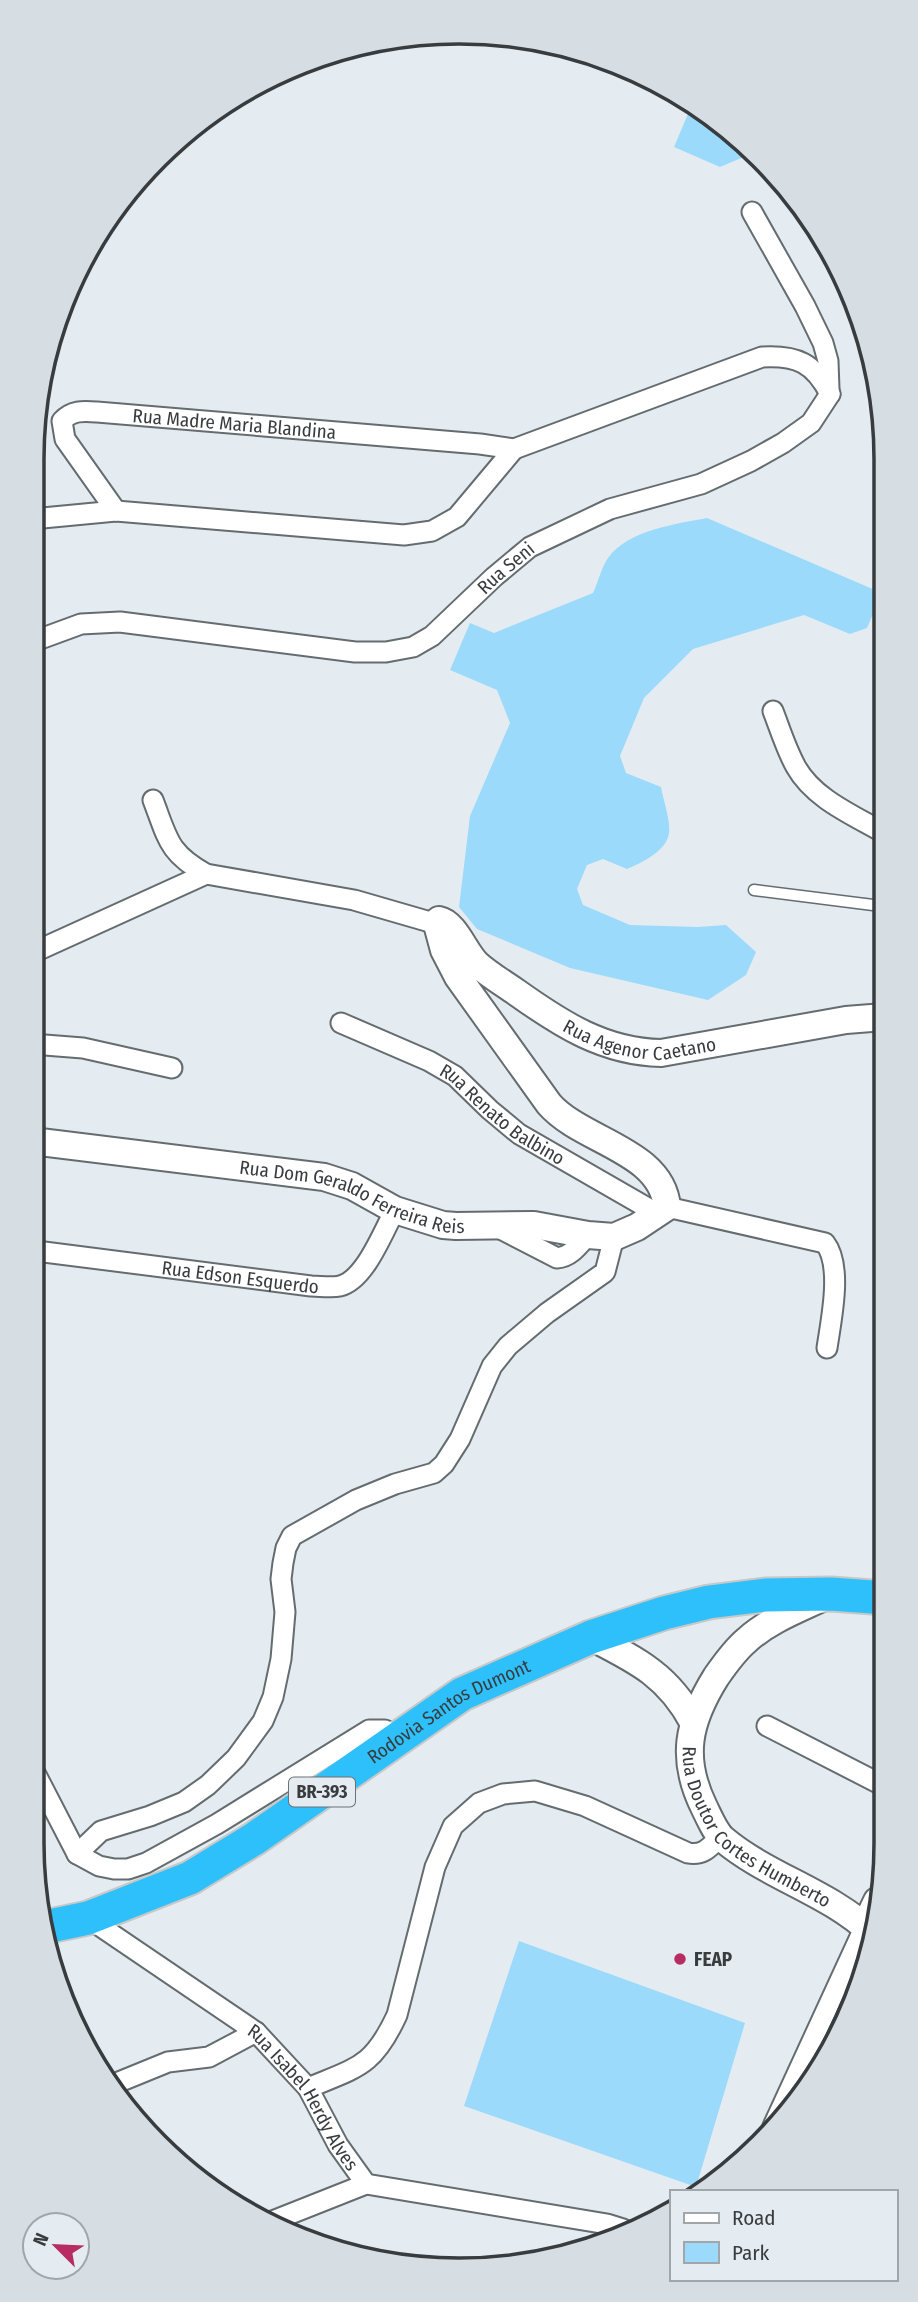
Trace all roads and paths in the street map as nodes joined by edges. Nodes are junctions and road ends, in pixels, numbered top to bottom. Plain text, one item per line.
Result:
1 (752, 212) dead end
2 (830, 394) junction
3 (514, 449) junction
4 (116, 511) junction
5 (44, 518) edge
6 (44, 638) edge
7 (773, 711) dead end
8 (153, 800) dead end
9 (874, 826) edge
10 (206, 874) junction
11 (754, 890) dead end
12 (874, 905) edge
13 (437, 924) junction
14 (44, 948) edge
15 (874, 1018) edge
16 (341, 1023) dead end
17 (44, 1045) edge
18 (172, 1068) dead end
19 (44, 1142) edge
20 (394, 1210) junction
21 (663, 1211) junction
22 (614, 1237) junction
23 (44, 1252) dead end
24 (827, 1348) dead end
25 (831, 1594) junction
26 (874, 1597) edge
27 (591, 1637) junction
28 (693, 1722) junction
29 (767, 1726) dead end
30 (399, 1738) junction
31 (874, 1781) edge
32 (44, 1790) edge
33 (720, 1837) junction
34 (77, 1854) junction
35 (88, 1918) junction
36 (52, 1925) edge
37 (865, 1927) edge
38 (862, 1942) edge
39 (256, 2032) junction
40 (120, 2082) edge
41 (308, 2088) junction
42 (787, 2098) edge
43 (366, 2184) junction
44 (281, 2218) edge
45 (617, 2227) edge

1 - 2 street
2 - 3 street, Rua Madre Maria Blandina
2 - 6 street, Rua Seni
3 - 4 street, Rua Madre Maria Blandina
3 - 4 street, Rua Madre Maria Blandina
4 - 5 street, Rua Madre Maria Blandina
7 - 9 street
8 - 10 street, Rua Agenor Caetano
10 - 13 street, Rua Agenor Caetano
10 - 14 street
11 - 12 lane
13 - 15 street, Rua Agenor Caetano
13 - 21 street
16 - 21 street, Rua Renato Balbino
17 - 18 street
19 - 20 street, Rua Dom Geraldo Ferreira Reis
20 - 22 street, Rua Dom Geraldo Ferreira Reis
20 - 23 street, Rua Edson Esquerdo
21 - 22 street
21 - 24 street, Rua Renato Balbino
22 - 34 street
25 - 26 highway, Rodovia Santos Dumont / BR-393
25 - 27 highway, Rodovia Santos Dumont / BR-393
25 - 28 street, Rua Doutor Cortes Humberto
27 - 28 street
27 - 30 highway, Rodovia Santos Dumont / BR-393
28 - 33 street, Rua Doutor Cortes Humberto
29 - 31 street
30 - 34 street
30 - 35 highway, Rodovia Santos Dumont / BR-393
32 - 34 street
33 - 37 street, Rua Doutor Cortes Humberto
33 - 41 street
35 - 36 highway, Rodovia Santos Dumont / BR-393
35 - 39 street, Rua Isabel Herdy Alves
38 - 42 street
39 - 40 street
39 - 41 street, Rua Isabel Herdy Alves
41 - 43 street, Rua Isabel Herdy Alves
43 - 44 street
43 - 45 street, Rua Isabel Herdy Alves

